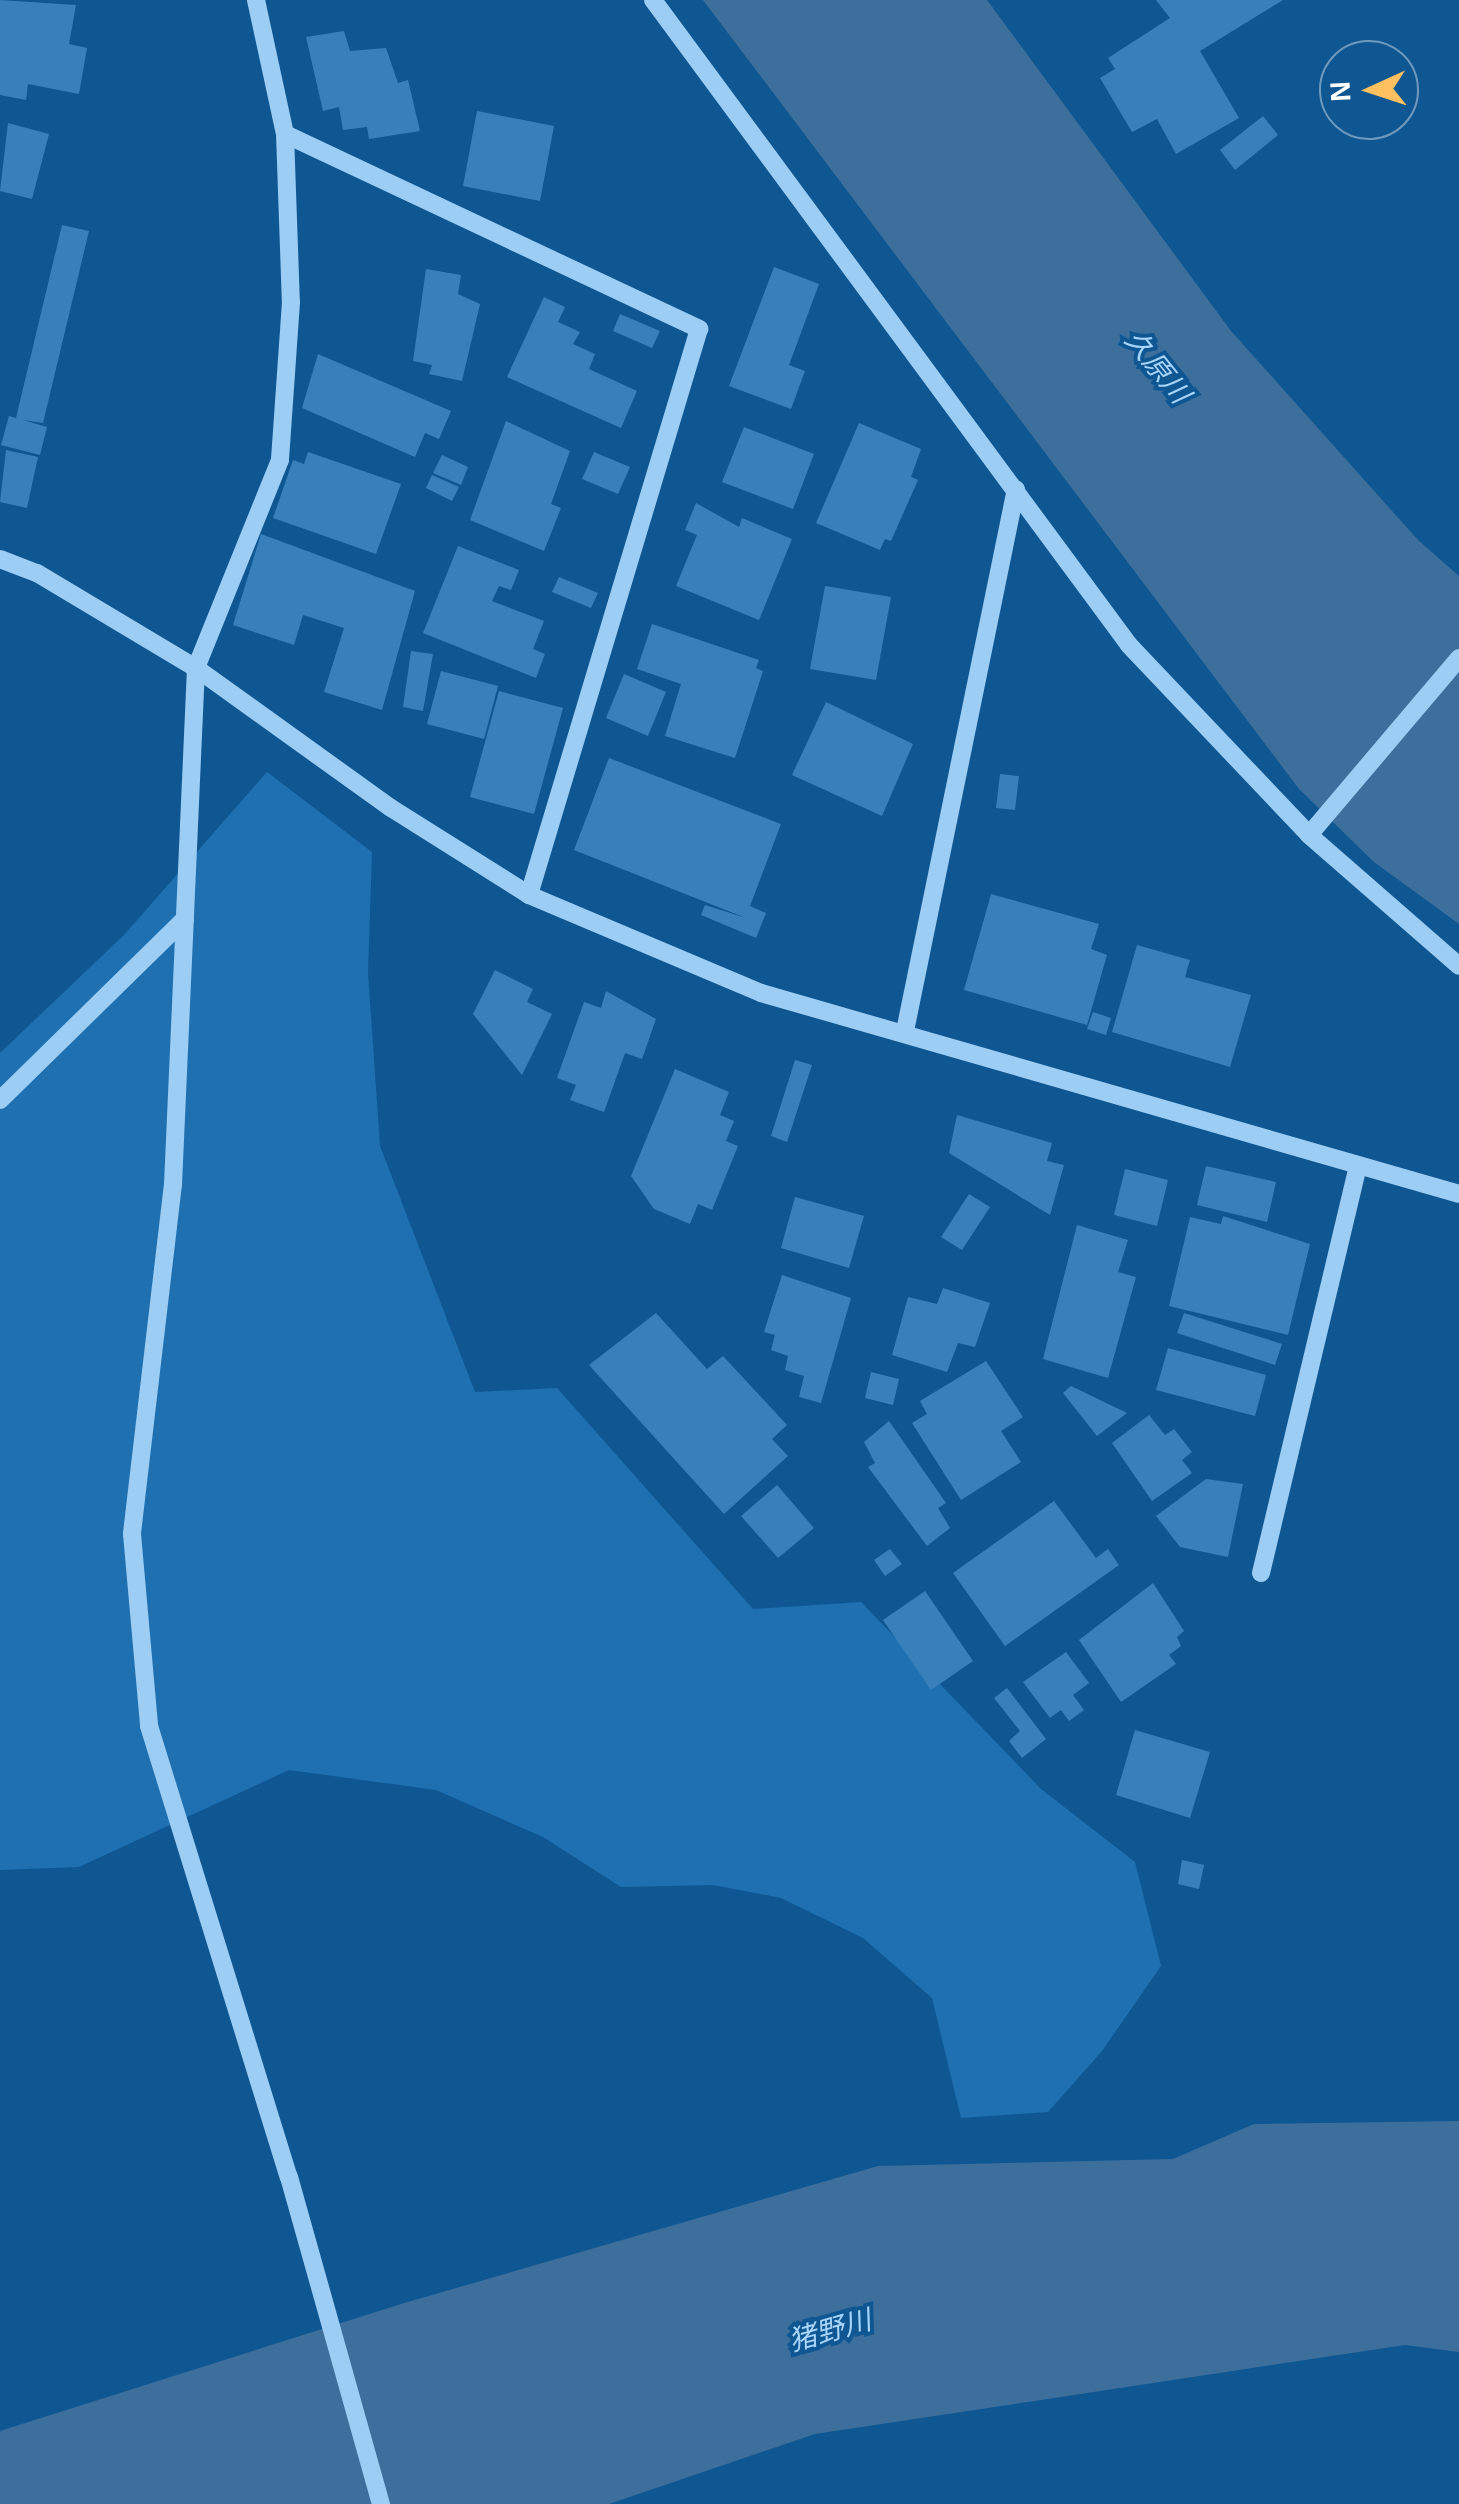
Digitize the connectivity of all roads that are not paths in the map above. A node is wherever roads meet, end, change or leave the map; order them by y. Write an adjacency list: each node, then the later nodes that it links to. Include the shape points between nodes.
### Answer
1 (256, 0): 3 (street)
2 (653, 0): 4 (street)
3 (285, 134): 7 (street, via 291,302 280,460); 9 (street, via 699,329)
4 (1016, 489): 8 (street, via 1129,645); 12 (street)
5 (0, 559): 7 (street, via 38,573)
6 (1459, 658): 8 (street)
7 (196, 668): 9 (street, via 392,808); 10 (street)
8 (1309, 835): 11 (street)
9 (529, 895): 12 (street, via 761,993)
10 (185, 919): 13 (street); 17 (street, via 173,1184 132,1534 149,1726)
11 (1459, 966)
12 (905, 1031): 14 (street)
13 (0, 1100)
14 (1358, 1166): 15 (street); 16 (street)
15 (1459, 1194)
16 (1262, 1573)
17 (381, 2504)

